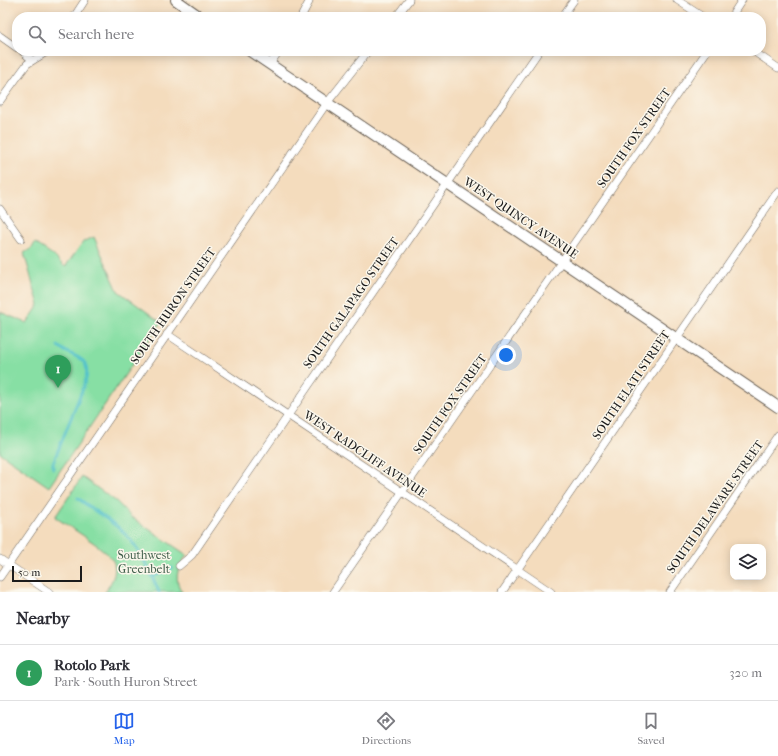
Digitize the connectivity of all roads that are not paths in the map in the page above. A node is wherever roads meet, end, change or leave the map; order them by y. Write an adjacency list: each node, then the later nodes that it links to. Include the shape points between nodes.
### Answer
1 (85, 0): 8 (street)
2 (176, 0): 9 (street)
3 (409, 0): 11 (street)
4 (574, 0): 12 (street)
5 (677, 0): 13 (street)
6 (742, 0): 14 (street)
7 (309, 2): 10 (street)
8 (77, 12)
9 (193, 12)
10 (304, 12)
11 (400, 12)
12 (566, 12)
13 (695, 12)
14 (734, 12)
15 (0, 36): 16 (street)
16 (12, 44)
17 (28, 56): 25 (street)
18 (39, 56): 25 (street)
19 (258, 56): 26 (street, WEST QUINCY AVENUE)
20 (276, 56): 26 (street)
21 (364, 56): 29 (street, SOUTH HURON STREET)
22 (536, 56): 30 (street, SOUTH GALAPAGO STREET)
23 (704, 56): 34 (street, SOUTH FOX STREET)
24 (760, 56): 27 (street)
25 (32, 60): 28 (street, via 22,69)
26 (270, 64): 29 (street, WEST QUINCY AVENUE)
27 (778, 68)
28 (0, 101)
29 (327, 103): 30 (street, WEST QUINCY AVENUE); 35 (street, SOUTH HURON STREET)
30 (447, 184): 34 (street, WEST QUINCY AVENUE); 38 (street, SOUTH GALAPAGO STREET)
31 (778, 191): 36 (street, SOUTH ELATI STREET)
32 (0, 209): 33 (street)
33 (21, 239)
34 (562, 261): 36 (street, WEST QUINCY AVENUE); 40 (street, SOUTH FOX STREET)
35 (168, 334): 38 (street, WEST RADCLIFF AVENUE); 42 (street, SOUTH HURON STREET)
36 (676, 338): 37 (street, WEST QUINCY AVENUE); 44 (street, SOUTH ELATI STREET)
37 (778, 407)
38 (288, 415): 40 (street, WEST RADCLIFF AVENUE); 43 (street, SOUTH GALAPAGO STREET, via 192,555)
39 (778, 435): 50 (street, SOUTH DELAWARE STREET)
40 (403, 492): 44 (street, WEST RADCLIFF AVENUE); 47 (street, SOUTH FOX STREET)
41 (0, 559): 42 (street)
42 (8, 565): 45 (street, SOUTH HURON STREET); 46 (street)
43 (179, 566)
44 (518, 570): 48 (street, SOUTH ELATI STREET); 49 (street, WEST RADCLIFF AVENUE)
45 (0, 577)
46 (50, 592)
47 (333, 592)
48 (502, 592)
49 (551, 592)
50 (670, 592)

